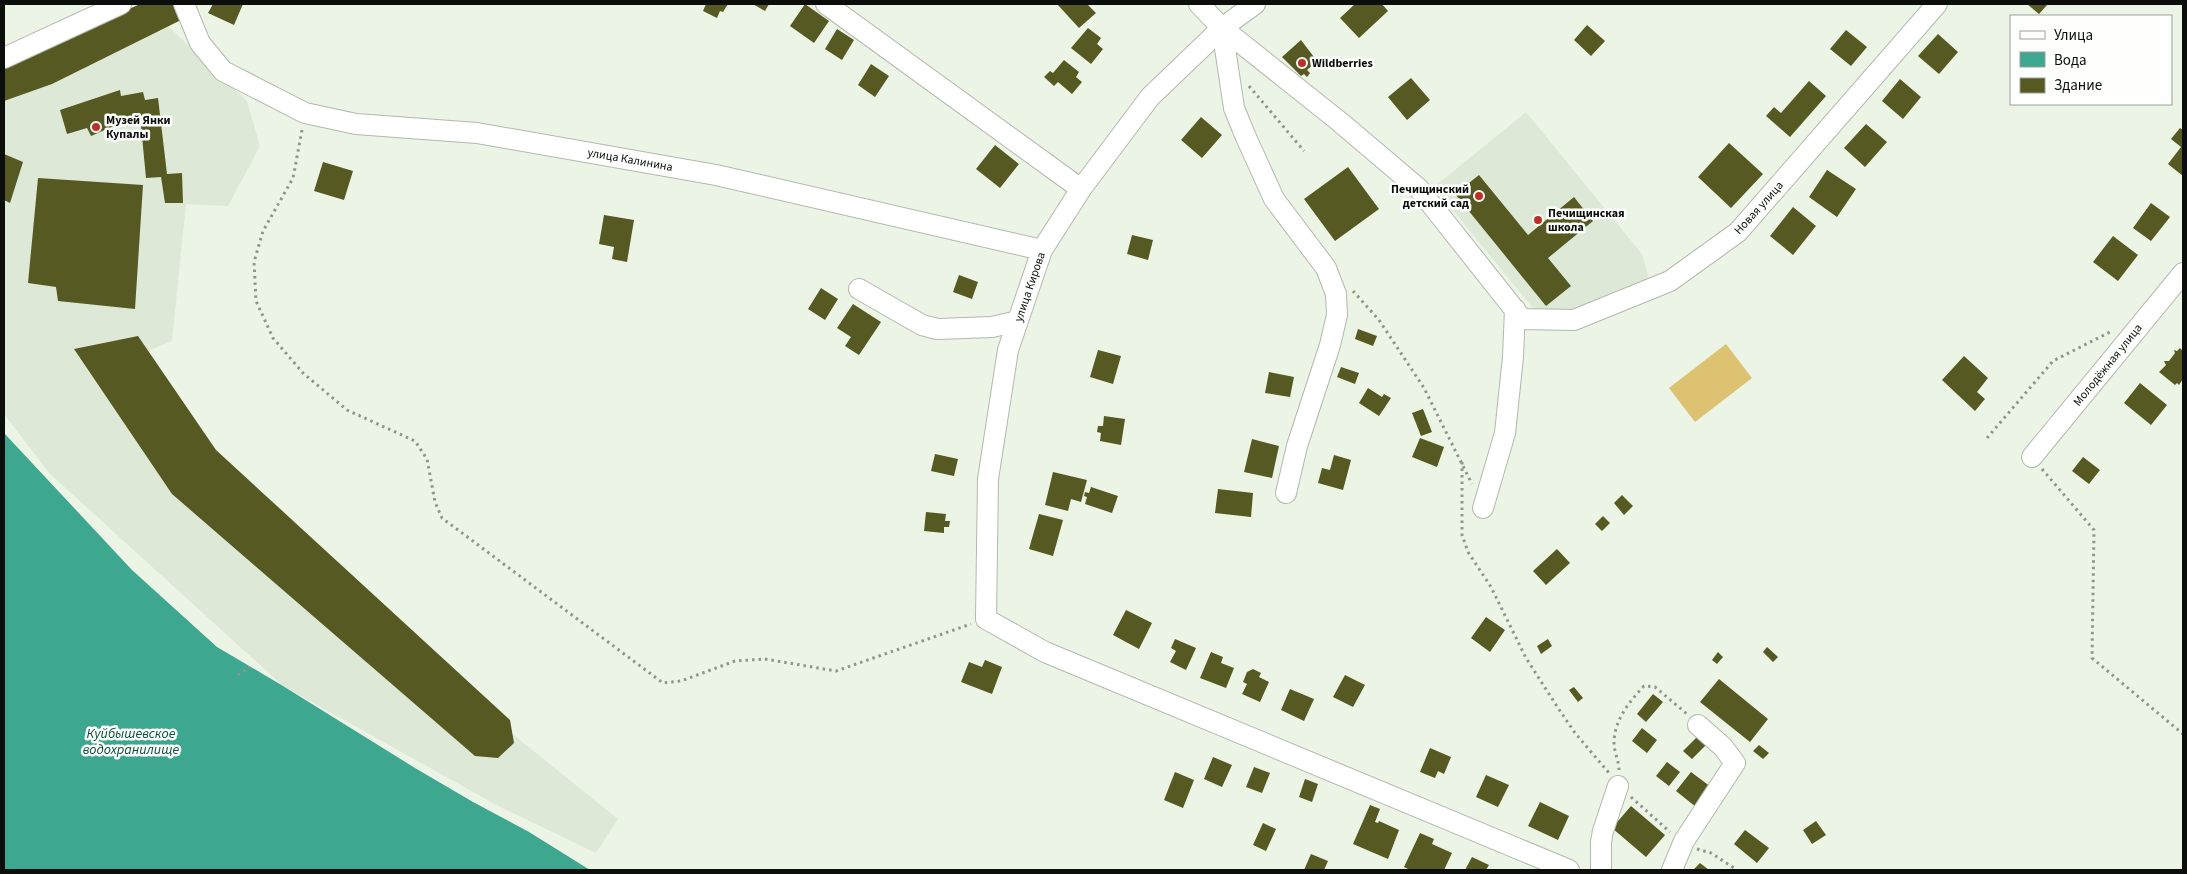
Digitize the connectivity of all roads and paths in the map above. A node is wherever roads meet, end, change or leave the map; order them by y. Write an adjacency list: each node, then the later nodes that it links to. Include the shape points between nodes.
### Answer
1 (121, 4): 8 (street)
2 (184, 4): 10 (street, улица Калинина, via 200,43 223,71)
3 (826, 4): 12 (street)
4 (1199, 4): 7 (street)
5 (1255, 4): 7 (street, улица Кирова)
6 (1937, 4): 17 (street, Новая улица, via 1738,232 1670,281 1574,320)
7 (1222, 28): 12 (street, улица Кирова, via 1150,97); 17 (street, via 1419,189); 23 (street, via 1234,108 1274,199 1326,268 1336,294 1337,315 1330,345 1297,446)
8 (4, 58)
9 (1247, 84): 11 (path)
10 (305, 113): 13 (street, улица Калинина, via 356,124 477,133 716,175); 25 (path, via 293,178 262,231 254,262 256,301 273,338 304,373 347,410 415,441 427,460 435,502 442,518 663,683 681,681 735,662 765,659 836,672)
11 (1304, 151)
12 (1081, 189): 13 (street, улица Кирова)
13 (1042, 250): 18 (street, улица Кирова)
14 (2183, 273): 21 (street, Молодёжная улица)
15 (1349, 287): 22 (path, via 1379,320 1424,388)
16 (859, 289): 18 (street, via 922,325 937,329 992,327)
17 (1519, 314): 24 (street, via 1505,433)
18 (1018, 321): 25 (street, улица Кирова, via 1008,350 988,479)
19 (2115, 330): 20 (path, via 2053,361)
20 (1987, 438)
21 (2032, 457): 29 (path, via 2094,530 2092,658)
22 (1462, 462): 24 (path); 30 (path, via 1462,535 1468,552 1491,587 1526,658 1574,733)
23 (1286, 493)
24 (1483, 508)
25 (986, 619): 31 (street, via 1045,652)
26 (250, 666): 27 (path)
27 (238, 675)
28 (1698, 725): 30 (path, via 1655,687 1644,686 1620,718 1614,743 1619,767); 33 (street, via 1723,747 1735,763 1684,842)
29 (2183, 734)
30 (1618, 786): 32 (street, via 1602,837)
31 (1569, 870)
32 (1601, 870)
33 (1672, 870)

